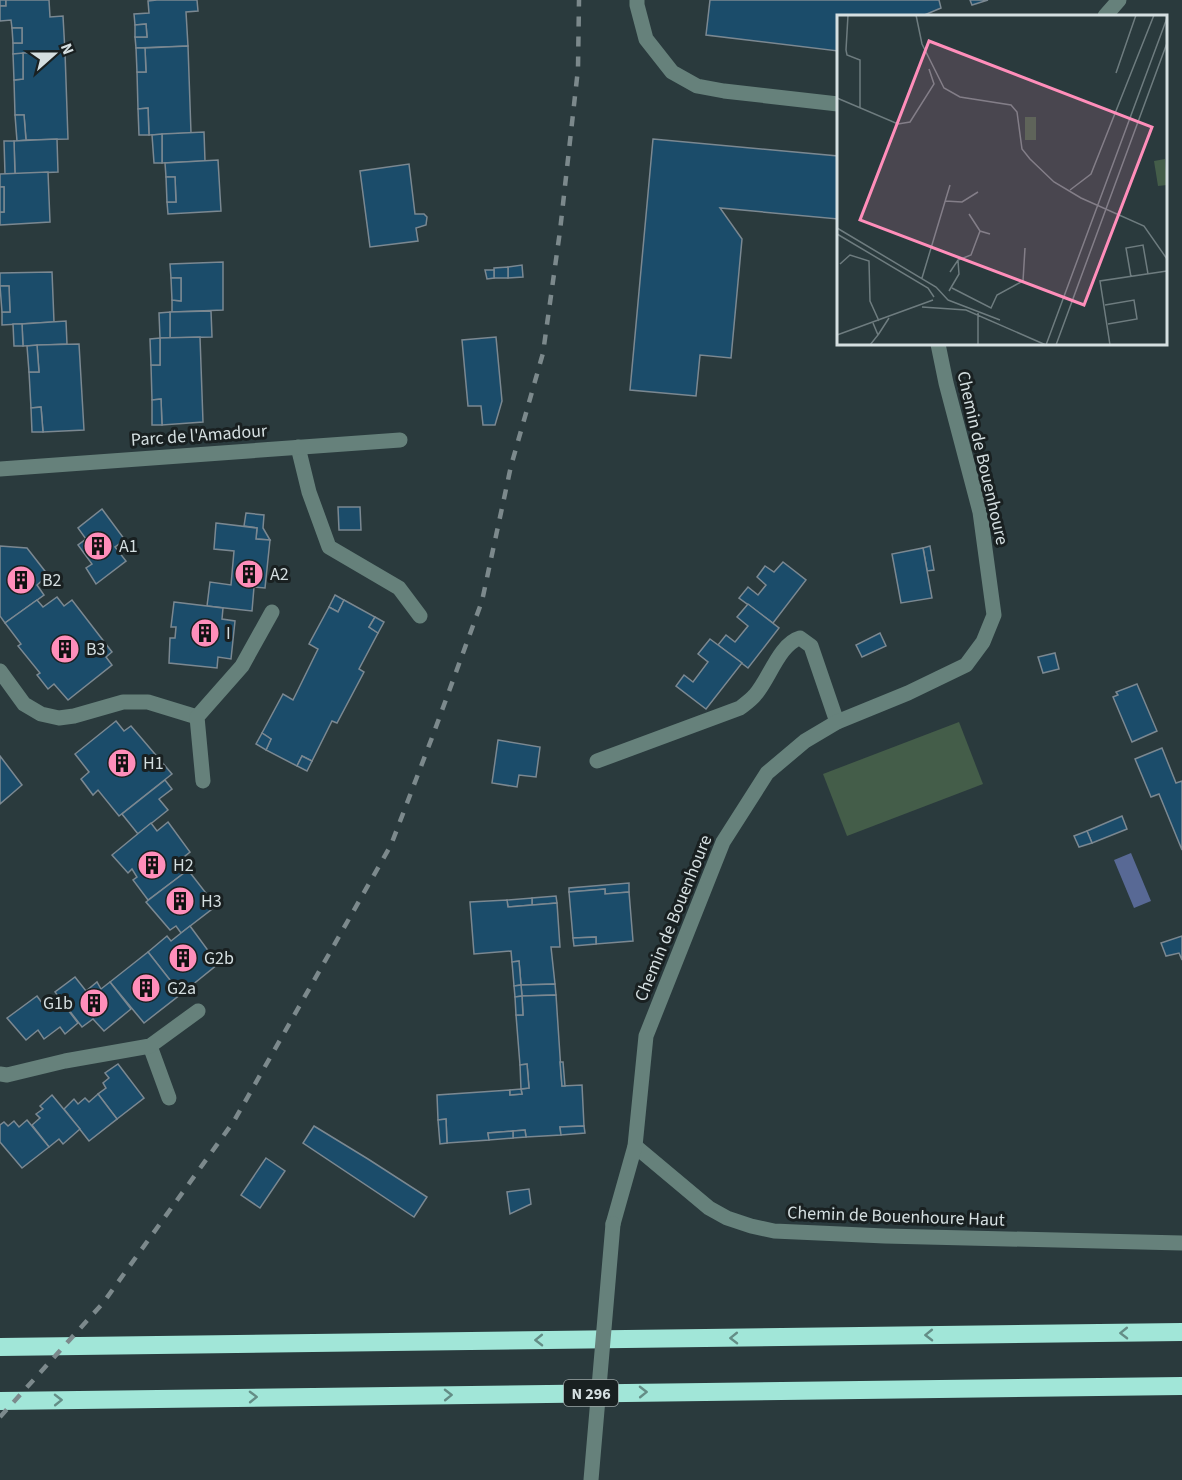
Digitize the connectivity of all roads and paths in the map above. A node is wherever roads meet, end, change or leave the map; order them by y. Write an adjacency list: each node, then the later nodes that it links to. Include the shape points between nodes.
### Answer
1 (637, 0): 4 (street, via 646,39 672,72 697,86)
2 (1119, 0): 3 (street)
3 (1106, 15)
4 (837, 104)
5 (938, 345): 13 (street, Chemin de Bouenhoure, via 980,512 994,615 983,642 966,665)
6 (400, 440): 7 (street, Parc de l'Amadour)
7 (298, 447): 8 (street, Parc de l'Amadour); 10 (street, via 329,547 399,588)
8 (0, 469)
9 (272, 612): 12 (street, via 242,666)
10 (420, 616)
11 (0, 671): 12 (street, via 24,704 41,714 59,718 123,702 148,702)
12 (197, 717): 15 (street)
13 (837, 722): 14 (street, via 811,646 800,638 783,652 756,695 740,708); 20 (street, Chemin de Bouenhoure, via 805,741 767,773 723,842 646,1036)
14 (597, 761)
15 (203, 781)
16 (198, 1011): 17 (street)
17 (150, 1046): 18 (street); 19 (street)
18 (0, 1074)
19 (169, 1098)
20 (635, 1146): 21 (street, Chemin de Bouenhoure Haut, via 709,1208 727,1218 774,1231); 26 (street, Chemin de Bouenhoure, bridge, via 614,1224)
21 (1182, 1243)
22 (1182, 1332): 23 (highway, one-way to 23)
23 (0, 1347)
24 (1182, 1386): 25 (highway, N 296, one-way to 24)
25 (0, 1401)
26 (591, 1480)

